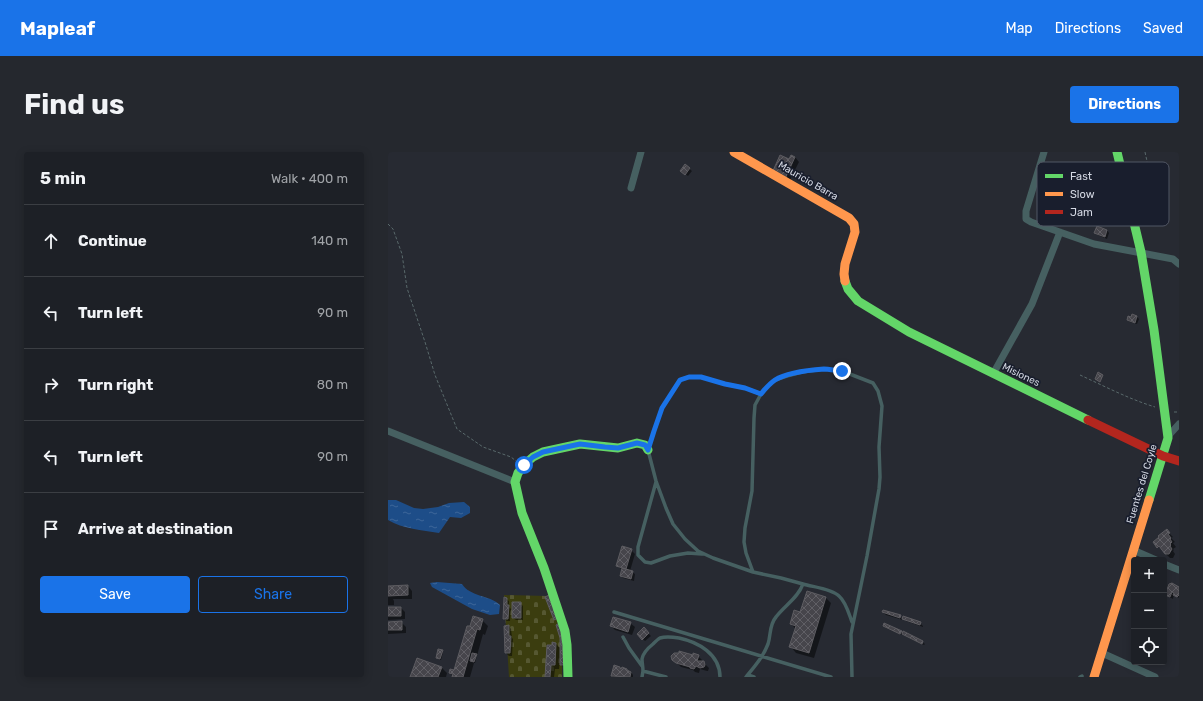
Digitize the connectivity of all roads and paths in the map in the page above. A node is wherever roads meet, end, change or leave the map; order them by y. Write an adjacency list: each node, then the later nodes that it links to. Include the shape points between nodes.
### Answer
1 (641, 152): 10 (street)
2 (734, 152): 18 (street, Mauricio Barra, via 849,218 854,224 855,232 844,264 844,274 848,289)
3 (1044, 152): 6 (street)
4 (1117, 152): 7 (street, Fuentes del Coyle)
5 (1145, 152): 8 (path)
6 (1041, 162)
7 (1120, 162)
8 (1147, 162)
9 (1037, 175): 12 (street, via 1026,219)
10 (631, 188)
11 (388, 224): 30 (path, via 393,229 402,254 407,288 435,375 457,429 483,447 511,457)
12 (1037, 224)
13 (1043, 226): 15 (street)
14 (1136, 226): 16 (street, Fuentes del Coyle)
15 (1060, 232): 16 (street, via 1094,244); 19 (street, via 1032,304)
16 (1142, 252): 17 (street, via 1173,259); 22 (street, Fuentes del Coyle)
17 (1179, 264)
18 (858, 301): 19 (street, Misiones, via 909,332)
19 (992, 374): 28 (street, Misiones)
20 (1080, 375): 22 (path, via 1145,404)
21 (761, 394): 27 (lane, via 701,377 680,380 662,408); 38 (lane, via 754,412 752,491 744,542); 41 (lane, via 775,380 824,369 842,371 873,383 878,391 882,406 879,489)
22 (1164, 409): 23 (path); 26 (street, Fuentes del Coyle)
23 (1179, 412)
24 (1179, 424): 26 (street)
25 (388, 431): 32 (street)
26 (1168, 438): 28 (street, Fuentes del Coyle)
27 (648, 450): 30 (street, via 645,445 637,443 618,448 580,444 543,452); 31 (lane)
28 (1163, 456): 29 (street, Misiones); 33 (street, Fuentes del Coyle)
29 (1179, 461)
30 (523, 466): 32 (street)
31 (656, 481): 34 (lane, via 673,524 684,539); 34 (lane, via 638,555 645,562 651,563 670,556)
32 (516, 482): 48 (street, via 522,513 565,631)
33 (1133, 550): 35 (street); 43 (street, Fuentes del Coyle)
34 (704, 554): 38 (lane)
35 (1149, 557)
36 (1167, 565): 37 (street)
37 (1179, 570)
38 (753, 572): 39 (lane)
39 (803, 584): 41 (lane, via 840,596); 44 (lane, via 801,591 771,624 769,642)
40 (614, 612): 44 (lane)
41 (853, 622): 54 (lane)
42 (623, 637): 45 (lane)
43 (1102, 653): 55 (street, Fuentes del Coyle); 56 (street)
44 (762, 656): 47 (lane); 53 (lane)
45 (643, 666): 46 (lane); 51 (lane, via 642,657 648,648 660,638 670,636 686,639 712,655)
46 (643, 671): 49 (lane); 50 (lane)
47 (747, 676): 52 (lane)
48 (568, 677)
49 (642, 677)
50 (666, 677)
51 (720, 677)
52 (754, 677)
53 (831, 677)
54 (852, 677)
55 (1094, 677)
56 (1155, 677)

